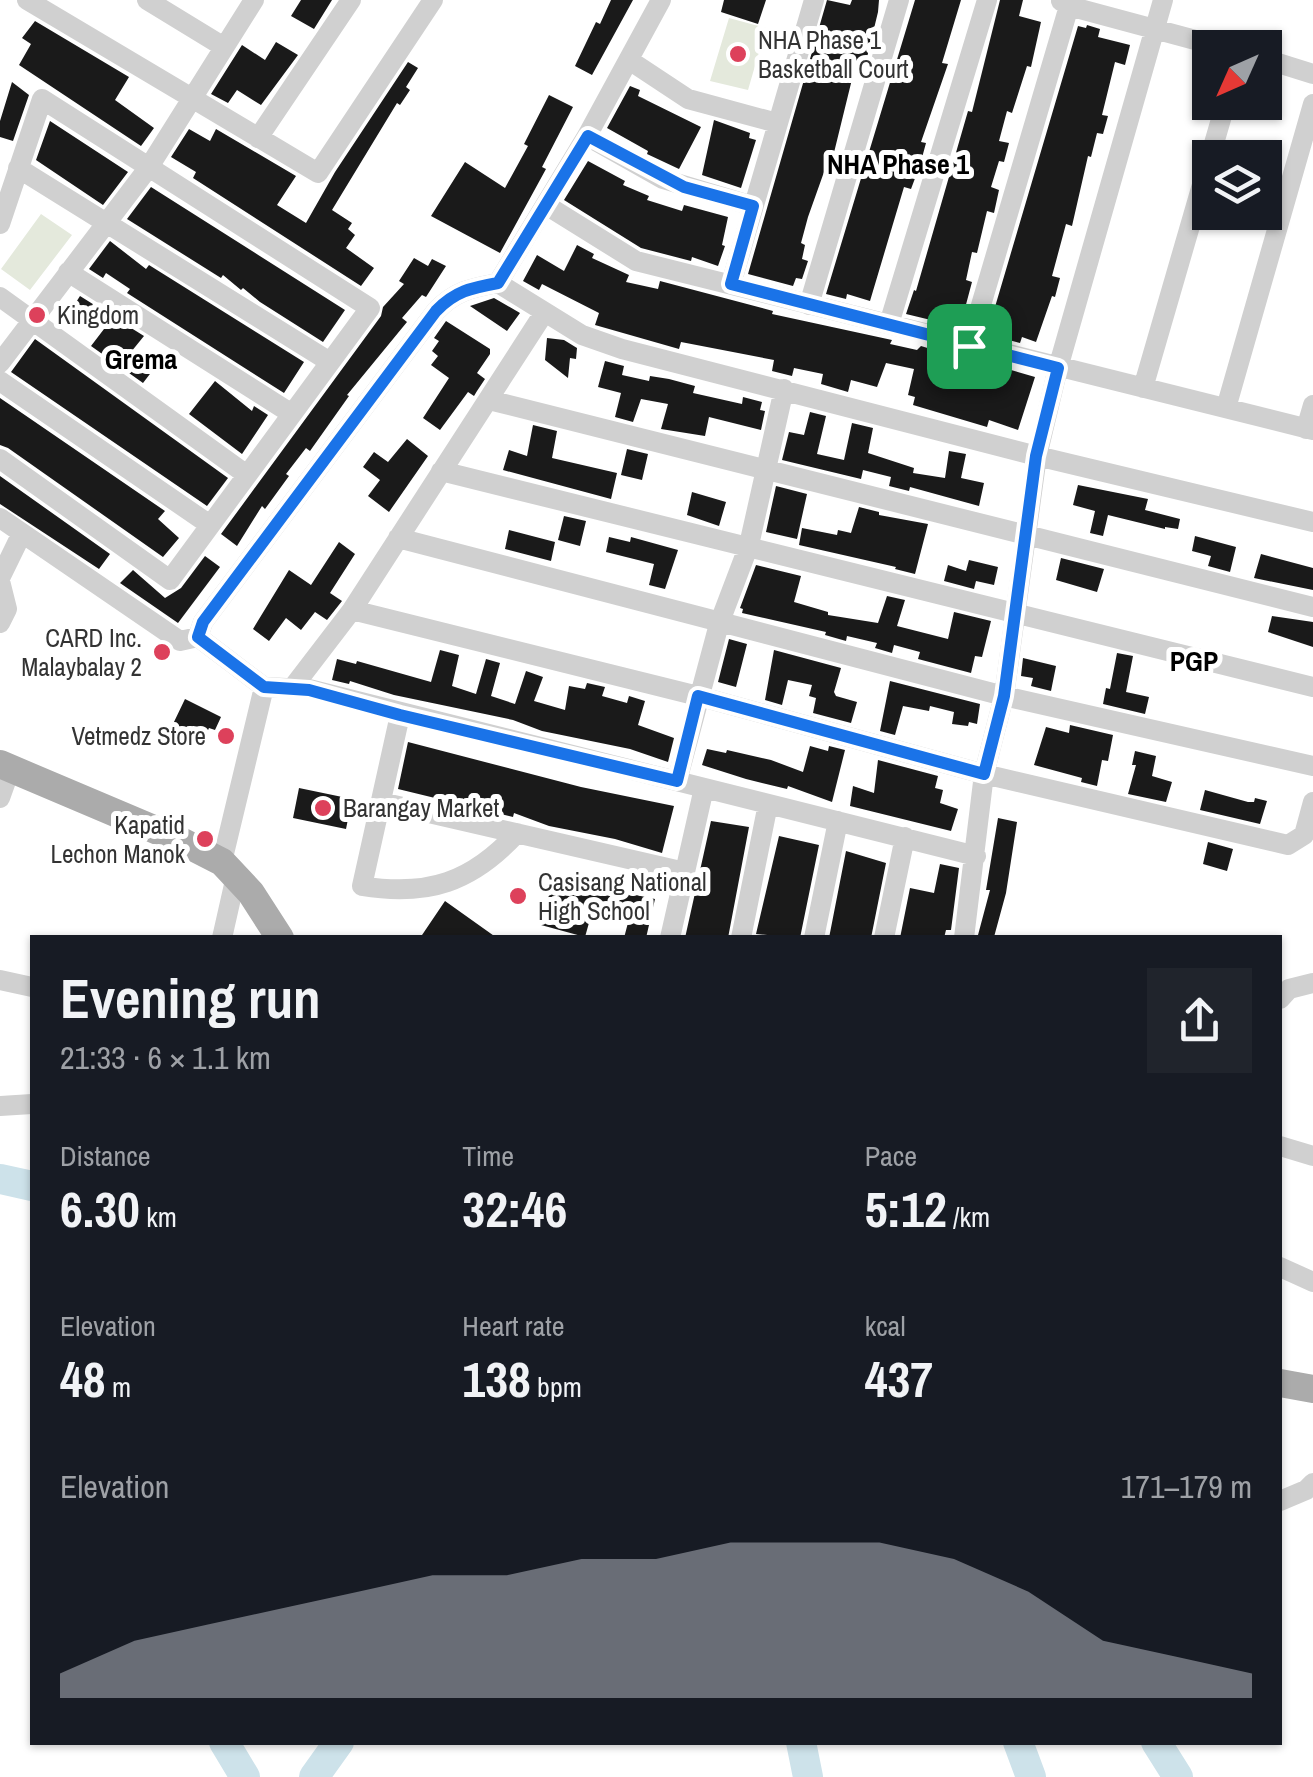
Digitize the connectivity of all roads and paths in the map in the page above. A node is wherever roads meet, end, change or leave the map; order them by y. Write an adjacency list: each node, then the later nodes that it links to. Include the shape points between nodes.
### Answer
1 (27, 0): 18 (street)
2 (147, 0): 14 (street)
3 (254, 0): 14 (street)
4 (351, 0): 23 (street)
5 (432, 0): 23 (street, via 318,173)
6 (661, 0): 15 (street)
7 (814, 0): 21 (street)
8 (900, 0): 34 (street)
9 (987, 0): 37 (street)
10 (1163, 0): 12 (street)
11 (1064, 3): 12 (street); 38 (street)
12 (1155, 27): 13 (street); 41 (street)
13 (1192, 38)
14 (224, 47): 18 (street)
15 (628, 60): 21 (street, via 688,98); 22 (street)
16 (1282, 65): 17 (street)
17 (1313, 74)
18 (193, 99): 23 (street); 24 (street)
19 (1313, 104): 47 (street)
20 (1221, 120): 43 (street)
21 (777, 123): 27 (street)
22 (588, 136): 26 (street); 27 (street, via 674,183)
23 (258, 138)
24 (148, 167): 25 (street, via 42,99); 28 (street); 40 (street, via 370,308)
25 (18, 168): 28 (street); 29 (street)
26 (546, 205): 31 (street); 32 (street, via 636,261)
27 (753, 206): 32 (street)
28 (106, 222): 30 (street); 40 (street)
29 (0, 224)
30 (68, 272): 36 (street); 48 (street)
31 (498, 283): 35 (street); 68 (street, via 466,288 436,311)
32 (731, 284): 34 (street)
33 (0, 296): 36 (street)
34 (809, 305): 37 (street)
35 (544, 314): 44 (street, via 622,350); 45 (street)
36 (31, 320): 39 (street); 54 (street)
37 (888, 324): 38 (street)
38 (969, 346): 41 (street)
39 (0, 362)
40 (330, 362): 48 (street)
41 (1058, 368): 43 (street); 50 (street)
42 (0, 380): 57 (street)
43 (1143, 388): 47 (street)
44 (784, 389): 50 (street); 52 (street)
45 (489, 400): 52 (street); 53 (street)
46 (1313, 405): 49 (street)
47 (1226, 408): 49 (street)
48 (292, 414): 54 (street)
49 (1310, 429)
50 (1036, 456): 56 (street); 58 (street)
51 (0, 459): 57 (street, via 170,580)
52 (765, 470): 58 (street); 61 (street)
53 (442, 471): 60 (street); 61 (street)
54 (247, 476): 57 (street)
55 (0, 518): 59 (street)
56 (1313, 522)
57 (210, 525)
58 (1024, 532): 63 (street); 65 (street)
59 (22, 533): 62 (street); 68 (street, via 180,641)
60 (398, 538): 64 (street); 67 (street)
61 (749, 545): 65 (street); 67 (street)
62 (0, 580): 66 (street, via 7,609)
63 (1313, 607)
64 (352, 610): 70 (street); 72 (street)
65 (1014, 616): 71 (street); 73 (street)
66 (0, 623)
67 (719, 624): 72 (street); 73 (street)
68 (198, 637): 69 (street)
69 (264, 687): 70 (street); 88 (street)
70 (293, 687): 74 (street)
71 (1313, 687)
72 (698, 696): 77 (street); 78 (street)
73 (1004, 696): 75 (street); 77 (street)
74 (400, 715): 78 (street); 81 (street)
75 (1313, 766)
76 (5, 767): 80 (street); 88 (main road, via 177,839)
77 (984, 774): 82 (street, via 1288,845 1304,835); 87 (street)
78 (677, 781): 79 (street)
79 (704, 788): 83 (street); 89 (street)
80 (0, 798)
81 (381, 802): 85 (street); 85 (street, via 362,886 395,892 451,882 498,853)
82 (1313, 802)
83 (768, 804): 84 (street); 93 (street)
84 (838, 821): 86 (street); 94 (street)
85 (516, 833): 89 (street)
86 (905, 838): 87 (street); 95 (street)
87 (976, 856): 96 (street)
88 (229, 869): 90 (street); 91 (main road)
89 (685, 872): 92 (street)
90 (222, 935)
91 (278, 935)
92 (671, 935)
93 (742, 935)
94 (815, 935)
95 (885, 935)
96 (964, 935)
97 (0, 980): 99 (street)
98 (1313, 983): 100 (street)
99 (30, 986)
100 (1282, 997)
101 (30, 1104): 102 (street)
102 (0, 1106)
103 (1282, 1147): 104 (street)
104 (1313, 1156)
105 (1282, 1272): 106 (street)
106 (1313, 1282)
107 (1282, 1383): 108 (main road)
108 (1313, 1390)
109 (1313, 1483): 110 (street)
110 (1282, 1500)

